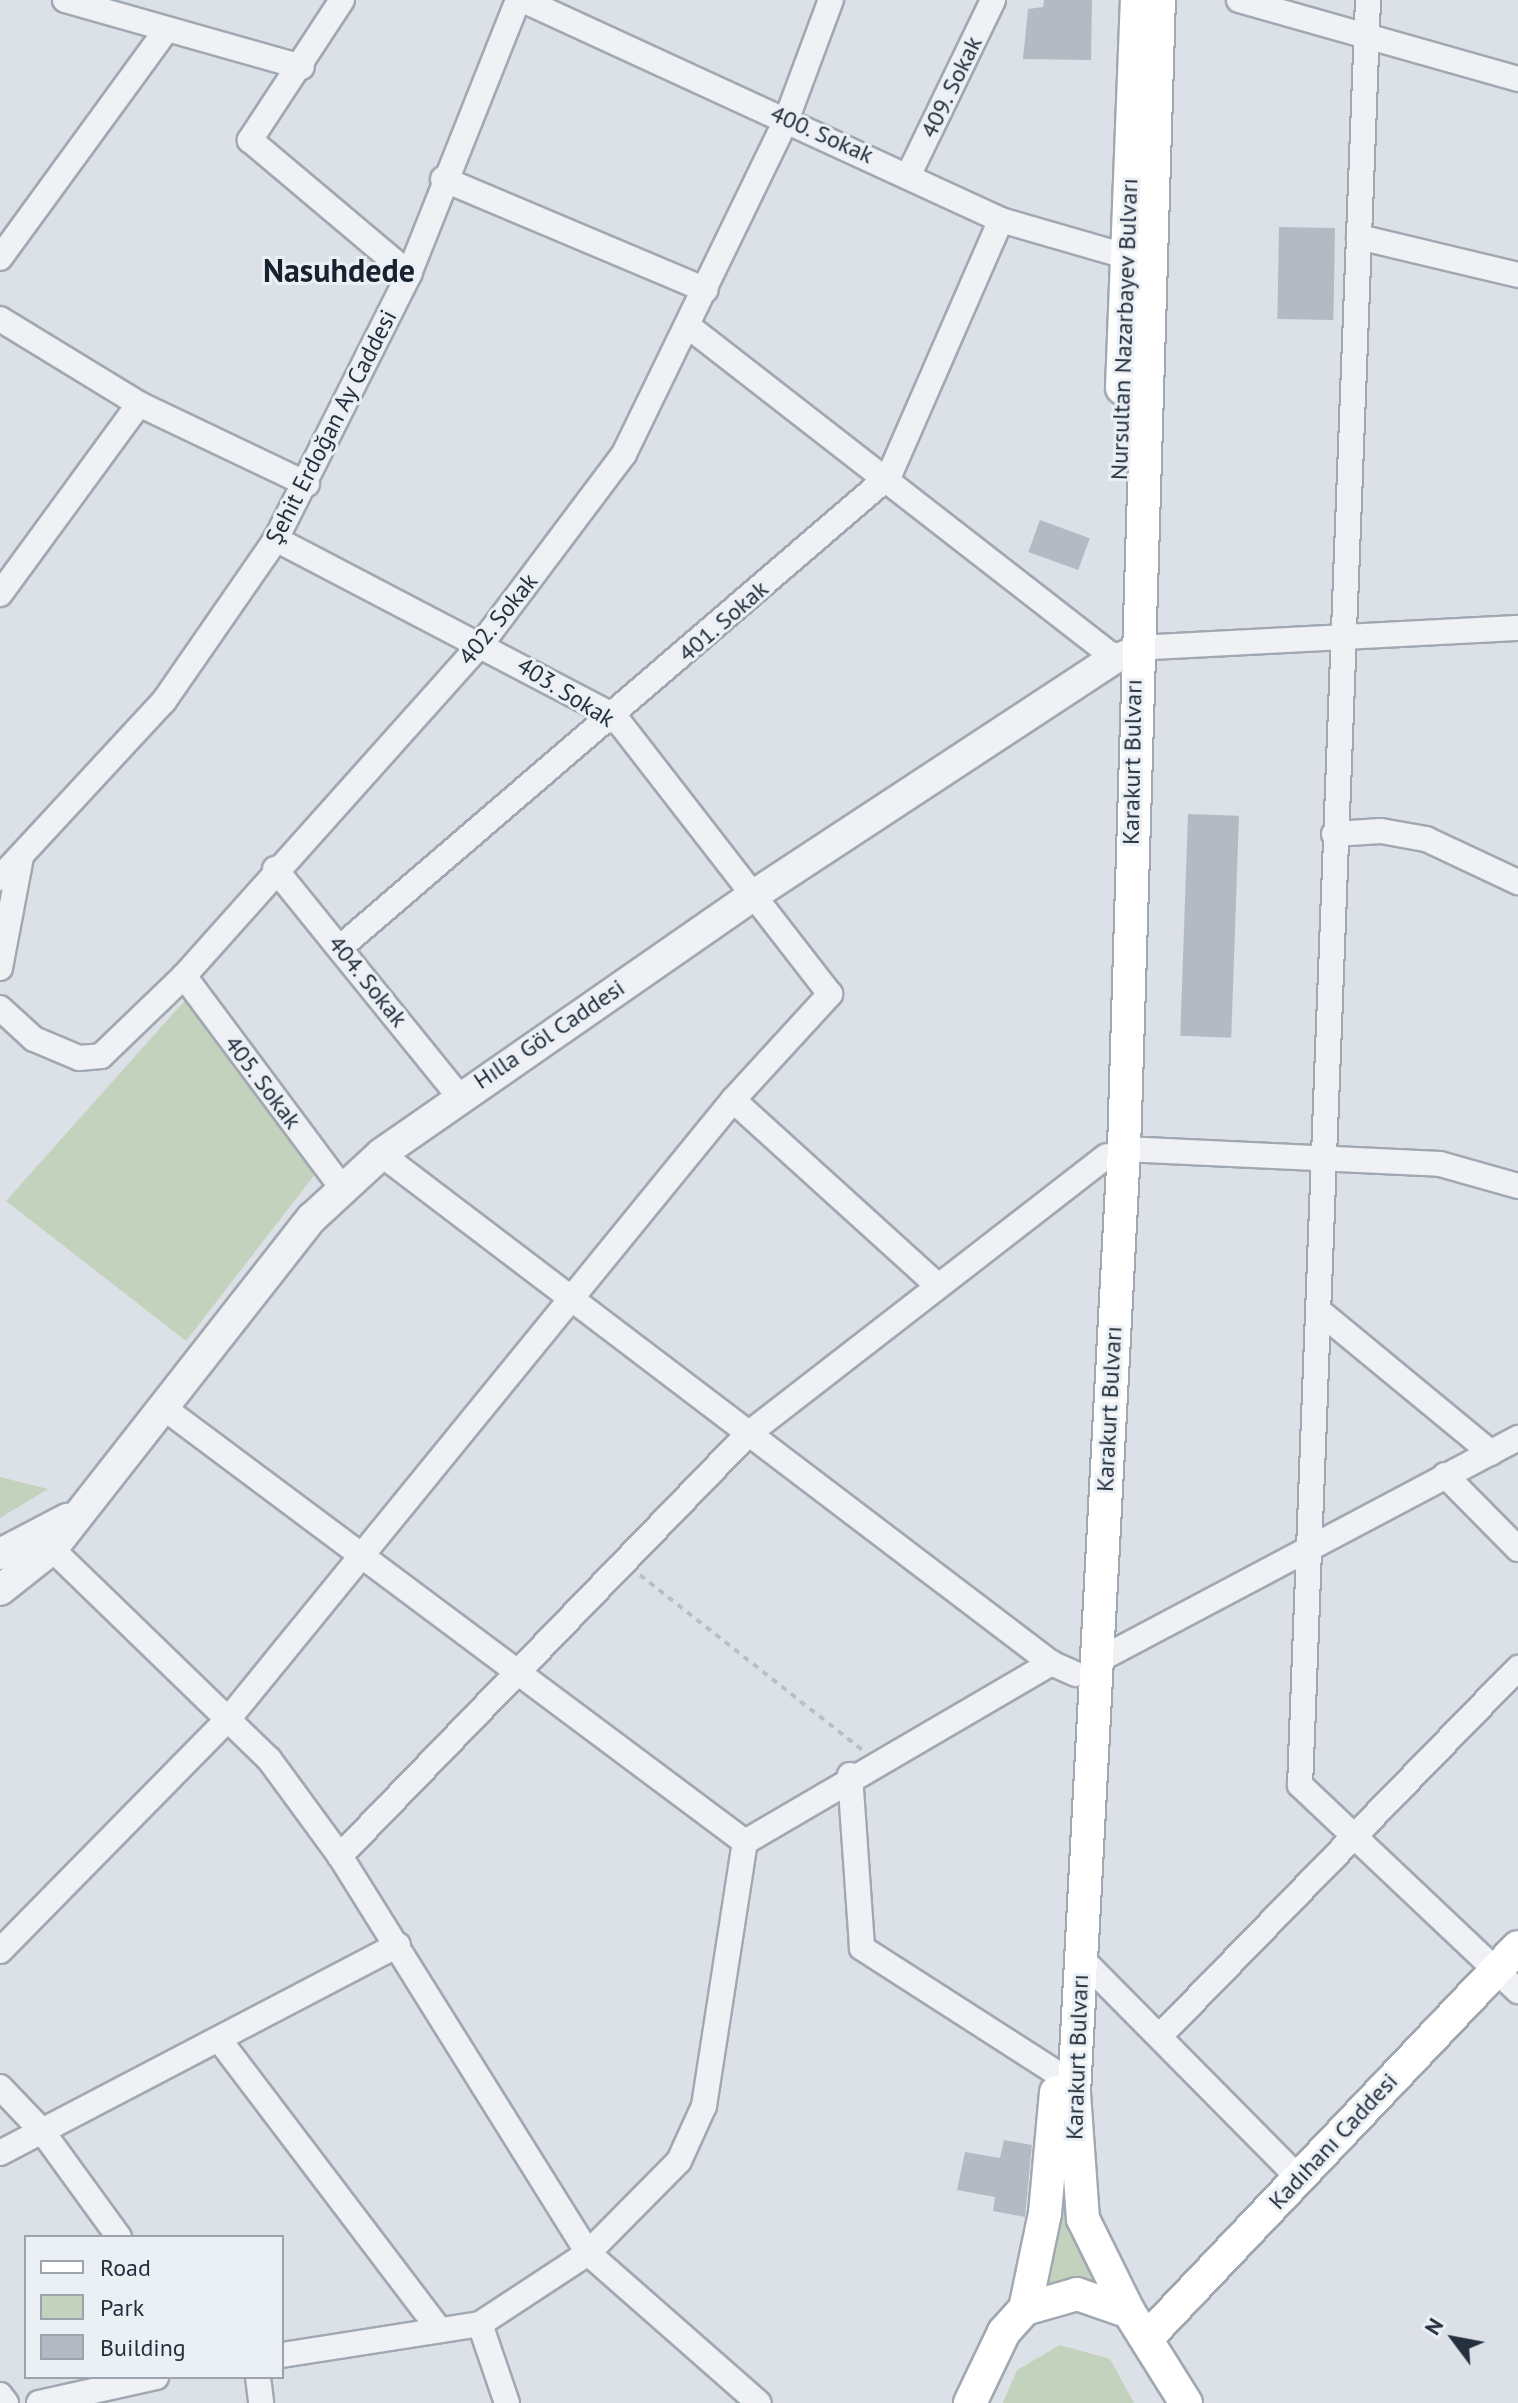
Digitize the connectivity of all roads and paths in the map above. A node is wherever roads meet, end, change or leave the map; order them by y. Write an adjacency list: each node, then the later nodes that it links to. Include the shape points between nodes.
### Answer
1 (65, 0): 10 (street)
2 (342, 0): 12 (street)
3 (521, 0): 14 (street, 400. Sokak); 16 (street, Şehit Erdoğan Ay Caddesi)
4 (831, 0): 14 (street, 402. Sokak)
5 (993, 0): 15 (street, 409. Sokak)
6 (1137, 0): 19 (main road, Nursultan Nazarbayev Bulvarı)
7 (1159, 0): 34 (main road, Nursultan Nazarbayev Bulvarı)
8 (1239, 0): 11 (street)
9 (1368, 0): 11 (street)
10 (166, 30): 12 (street); 20 (street)
11 (1369, 37): 13 (street); 18 (street)
12 (302, 67): 21 (street, via 250,140)
13 (1518, 79)
14 (787, 118): 15 (street, 400. Sokak); 23 (street, 402. Sokak)
15 (909, 174): 17 (street, 400. Sokak)
16 (443, 179): 21 (street, Şehit Erdoğan Ay Caddesi); 23 (street)
17 (1001, 220): 19 (street, 400. Sokak); 27 (street, 401. Sokak)
18 (1359, 237): 22 (street); 32 (street)
19 (1125, 256): 34 (main road, Nursultan Nazarbayev Bulvarı)
20 (0, 258)
21 (409, 274): 28 (street, Şehit Erdoğan Ay Caddesi)
22 (1518, 275)
23 (706, 290): 25 (street, 402. Sokak)
24 (0, 319): 26 (street)
25 (688, 326): 27 (street); 33 (street, 402. Sokak, via 624,454)
26 (139, 404): 28 (street); 30 (street)
27 (889, 476): 34 (street); 35 (street, 401. Sokak)
28 (307, 484): 29 (street, Şehit Erdoğan Ay Caddesi)
29 (276, 539): 33 (street, 403. Sokak); 37 (street, Şehit Erdoğan Ay Caddesi, via 164,701)
30 (0, 594)
31 (1518, 628): 32 (street)
32 (1341, 633): 34 (street); 36 (street)
33 (482, 643): 35 (street, 403. Sokak); 38 (street, 402. Sokak)
34 (1125, 653): 41 (street, Hılla Göl Caddesi); 48 (main road, Karakurt Bulvarı)
35 (614, 716): 41 (street, 403. Sokak); 42 (street, 401. Sokak)
36 (1334, 834): 40 (street, via 1381,831 1426,839); 49 (street)
37 (21, 857): 39 (street, Şehit Erdoğan Ay Caddesi); 43 (street)
38 (275, 869): 42 (street, 404. Sokak); 44 (street, 402. Sokak)
39 (0, 878)
40 (1518, 882)
41 (754, 895): 46 (street, Hılla Göl Caddesi); 47 (street, 403. Sokak, via 830,994)
42 (342, 946): 46 (street, 404. Sokak)
43 (0, 968)
44 (184, 976): 45 (street, 402. Sokak, via 101,1056 79,1058 34,1039); 52 (street, 405. Sokak)
45 (0, 1008)
46 (458, 1095): 50 (street, Hılla Göl Caddesi)
47 (733, 1100): 53 (street); 54 (street)
48 (1116, 1152): 49 (street); 53 (street); 69 (main road, Karakurt Bulvarı)
49 (1324, 1153): 51 (street, via 1440,1164); 55 (street)
50 (381, 1154): 52 (street, Hılla Göl Caddesi); 54 (street)
51 (1515, 1178)
52 (342, 1188): 56 (street, Hılla Göl Caddesi)
53 (935, 1283): 57 (street)
54 (575, 1301): 57 (street); 66 (street)
55 (1319, 1311): 59 (street); 62 (street)
56 (164, 1408): 61 (street, Hılla Göl Caddesi); 66 (street)
57 (747, 1435): 67 (street); 69 (street)
58 (1518, 1438): 59 (street)
59 (1491, 1453): 60 (street)
60 (1445, 1475): 62 (street); 64 (street)
61 (75, 1514): 63 (street, Hılla Göl Caddesi); 65 (street)
62 (1311, 1548): 69 (street); 75 (street, via 1300,1785)
63 (52, 1549): 68 (street, Hılla Göl Caddesi); 72 (street)
64 (1518, 1549)
65 (0, 1554)
66 (363, 1555): 71 (street); 72 (street)
67 (625, 1563): 71 (street); 73 (path)
68 (0, 1590)
69 (1074, 1666): 73 (street); 81 (main road, Karakurt Bulvarı); 85 (main road, Karakurt Bulvarı)
70 (1518, 1668): 75 (street)
71 (523, 1673): 76 (street); 77 (street)
72 (230, 1717): 77 (street); 80 (street)
73 (875, 1760): 74 (street)
74 (850, 1775): 76 (street); 85 (street, via 862,1948)
75 (1351, 1835): 82 (street); 83 (street)
76 (745, 1842): 91 (street, via 704,2106 679,2161)
77 (340, 1856): 78 (street)
78 (398, 1945): 84 (street); 91 (street)
79 (1518, 1947): 82 (main road, Kadıhanı Caddesi)
80 (0, 1951)
81 (1080, 1957): 83 (street); 94 (main road, Karakurt Bulvarı, via 1074,2171 1083,2219)
82 (1506, 1980): 89 (main road, Kadıhanı Caddesi)
83 (1162, 2034): 89 (street)
84 (221, 2042): 87 (street); 95 (street)
85 (1057, 2073): 92 (main road, Karakurt Bulvarı, via 1045,2213)
86 (0, 2087): 87 (street)
87 (42, 2131): 88 (street); 90 (street)
88 (0, 2153)
89 (1298, 2177): 94 (main road, Kadıhanı Caddesi)
90 (118, 2235)
91 (588, 2253): 93 (street); 104 (street)
92 (1025, 2309): 94 (main road, via 1077,2294); 105 (main road, via 1004,2332)
93 (480, 2324): 95 (street); 103 (street)
94 (1139, 2324): 106 (main road, Karakurt Bulvarı)
95 (439, 2329): 96 (street)
96 (284, 2355)
97 (147, 2379): 101 (street)
98 (258, 2379): 102 (street)
99 (0, 2395): 100 (street)
100 (6, 2403)
101 (39, 2403)
102 (261, 2403)
103 (507, 2403)
104 (759, 2403)
105 (970, 2403)
106 (1186, 2403)

